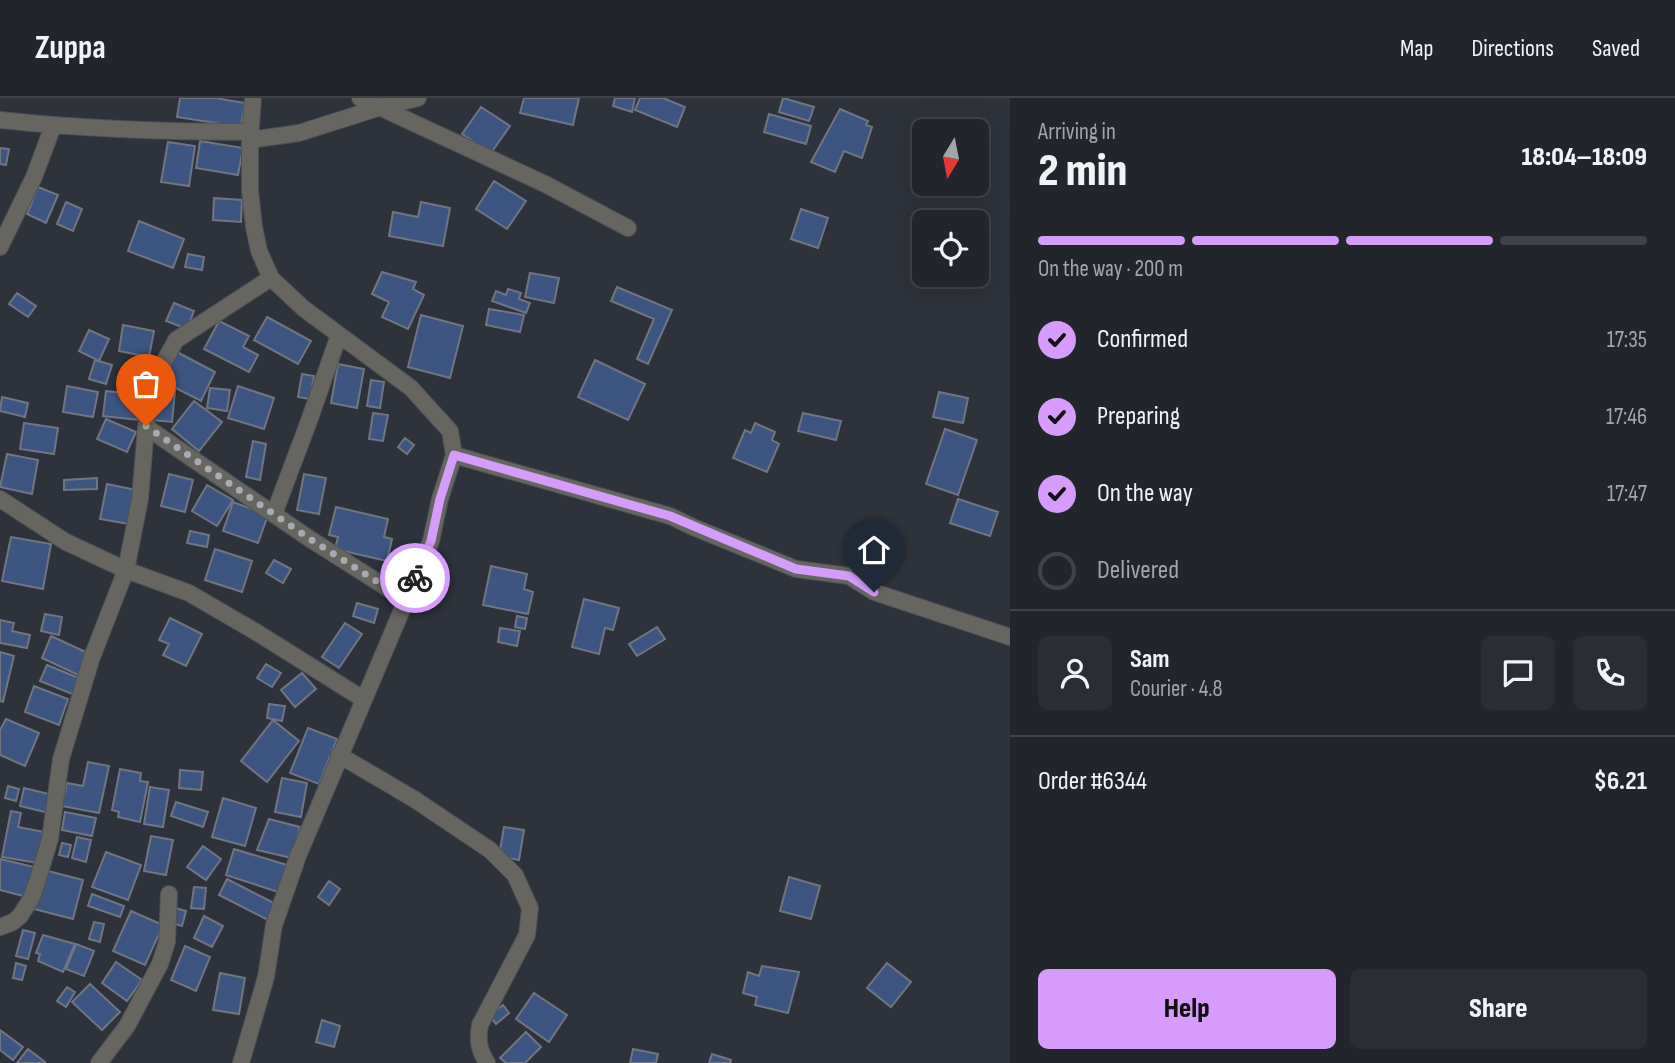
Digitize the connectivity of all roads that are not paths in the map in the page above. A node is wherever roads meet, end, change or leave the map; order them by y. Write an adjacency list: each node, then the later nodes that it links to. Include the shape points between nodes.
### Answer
1 (253, 98): 7 (street)
2 (360, 98): 4 (street)
3 (418, 98): 4 (street)
4 (381, 107): 7 (street, via 299,133); 8 (street)
5 (0, 120): 6 (street)
6 (53, 126): 7 (street); 9 (street)
7 (251, 136): 10 (street, via 254,227 258,251)
8 (628, 228)
9 (0, 247)
10 (271, 278): 11 (street); 12 (street, via 176,340 152,384)
11 (339, 335): 13 (street, via 411,388 450,431); 15 (street)
12 (146, 426): 15 (street); 16 (street, via 140,499)
13 (454, 455): 17 (street, via 431,541); 18 (street, via 670,516 796,569 849,576 874,592)
14 (0, 499): 16 (street, via 66,542)
15 (274, 514): 17 (street)
16 (126, 570): 19 (street, via 189,593); 22 (street, via 92,657 61,759 50,839 31,899 20,916)
17 (406, 600): 19 (street)
18 (1010, 638)
19 (363, 699): 20 (street)
20 (339, 755): 24 (street, via 274,925 266,976); 25 (street, via 489,850 515,875 524,893 530,908 527,935 480,1025 477,1039)
21 (169, 894): 23 (street, via 167,942 160,964 127,1026)
22 (0, 927)
23 (99, 1063)
24 (241, 1063)
25 (487, 1063)

